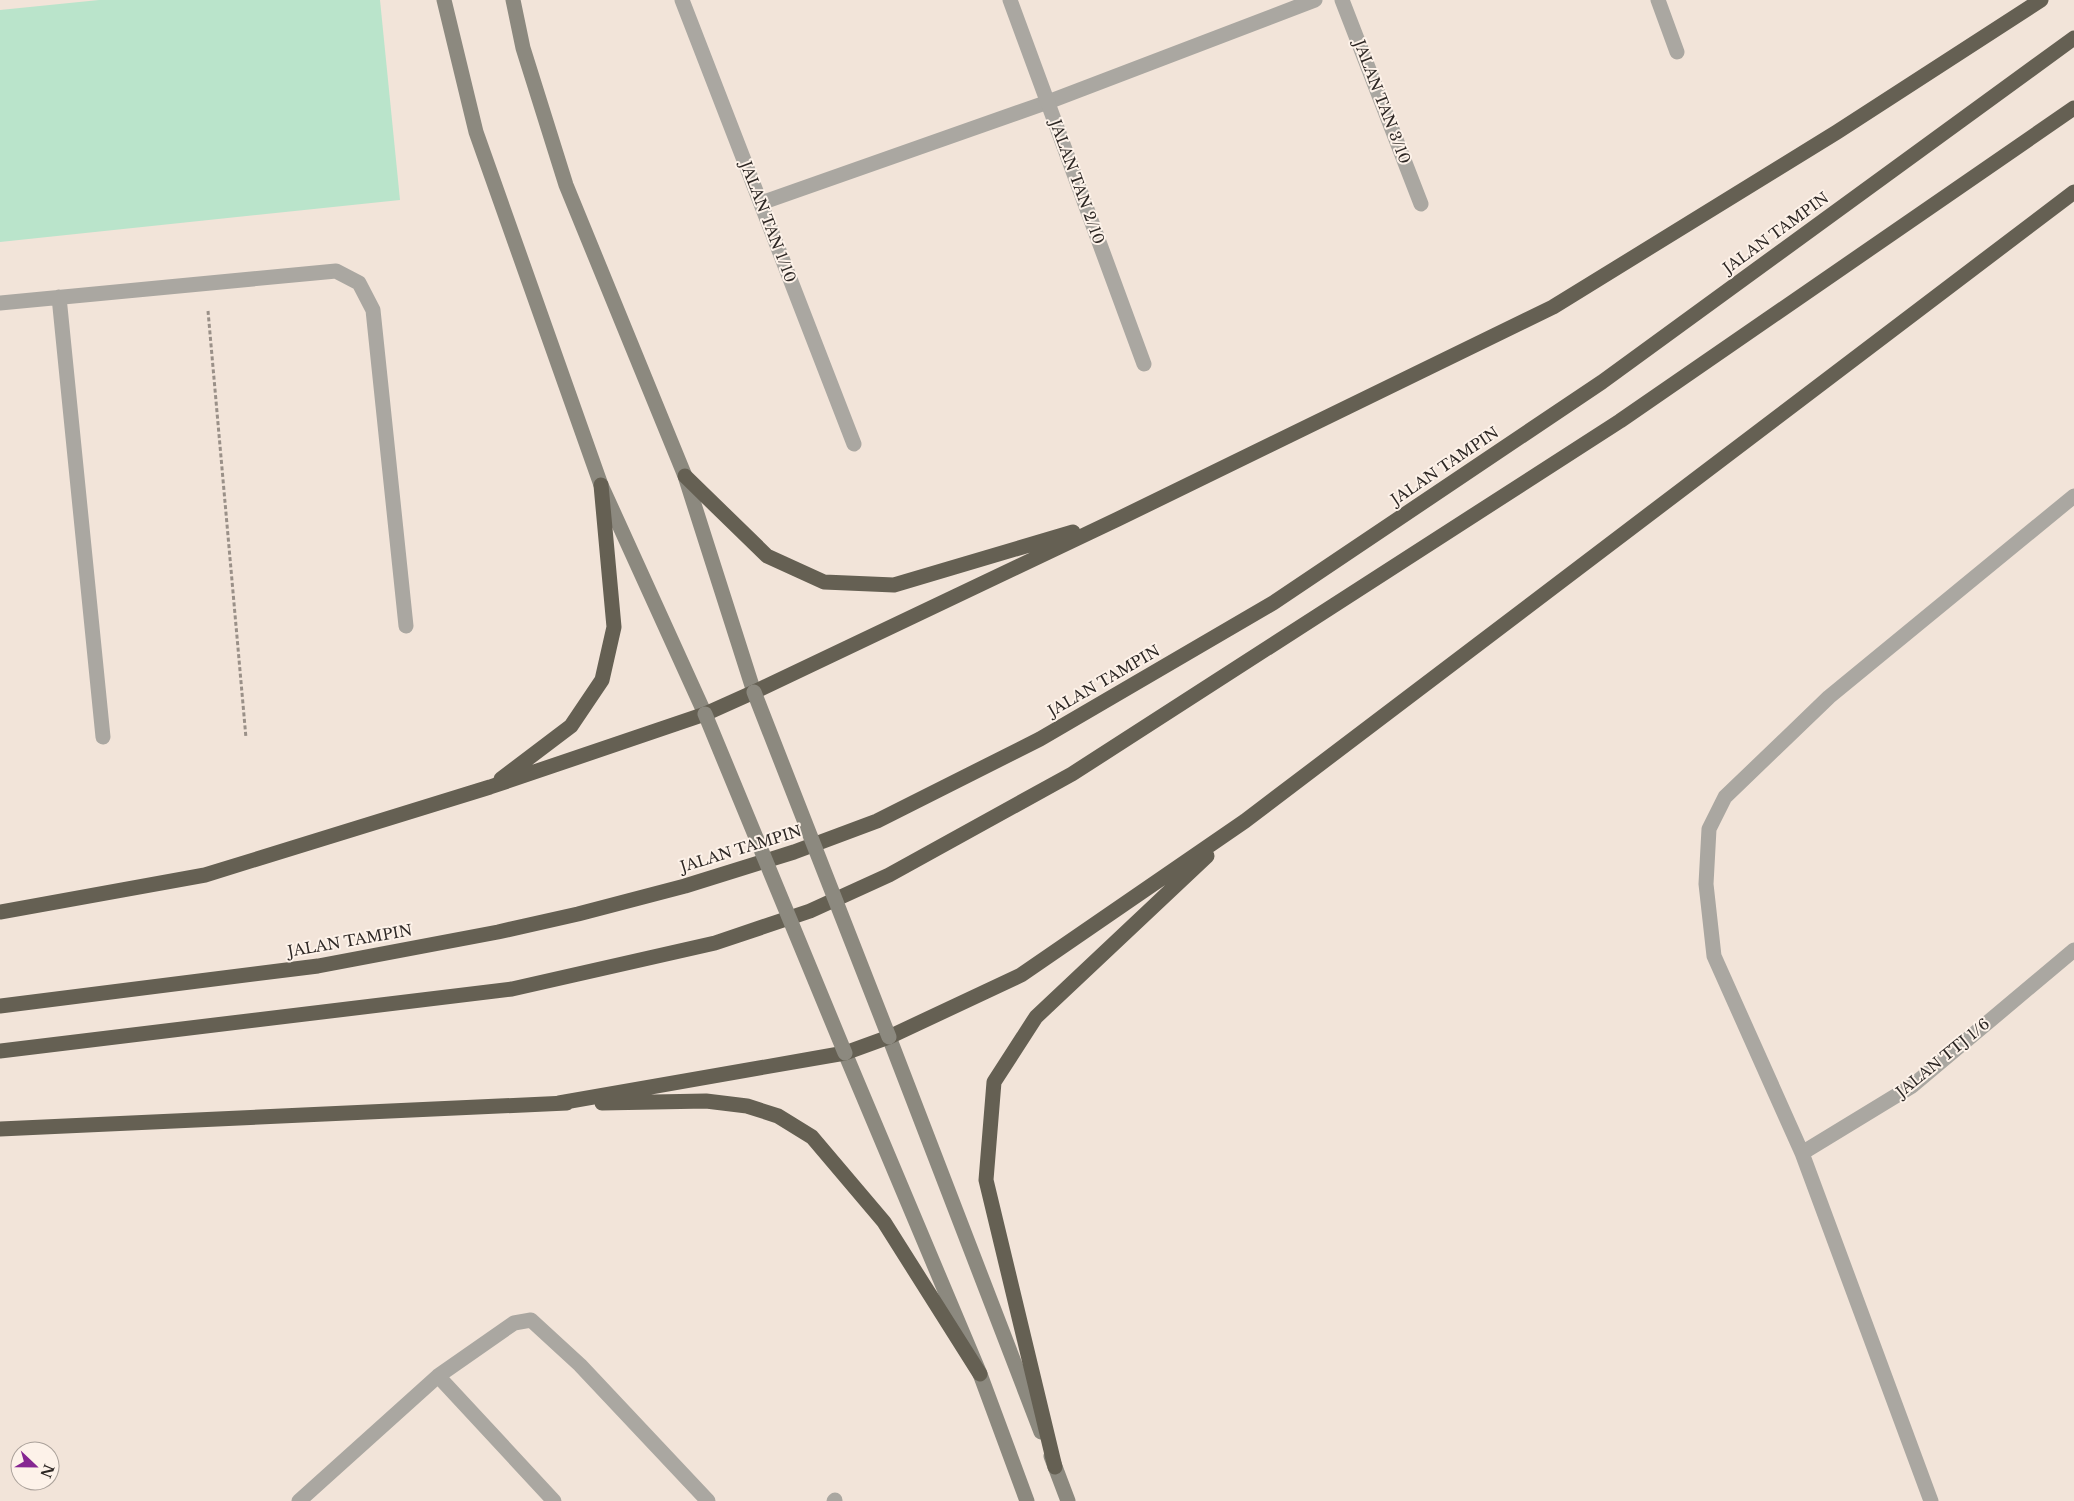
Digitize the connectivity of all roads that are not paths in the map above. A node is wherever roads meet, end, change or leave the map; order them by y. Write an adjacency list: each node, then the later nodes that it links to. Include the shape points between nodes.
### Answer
1 (444, 0): 21 (street, via 476,132)
2 (513, 0): 20 (street, via 523,48 566,185)
3 (682, 0): 14 (street, JALAN TAN 1/10)
4 (1010, 0): 11 (street, JALAN TAN 2/10)
5 (1315, 0): 11 (street)
6 (1342, 0): 15 (street, JALAN TAN 3/10)
7 (1658, 0): 10 (street)
8 (2041, 0): 23 (highway, via 1837,132 1553,307)
9 (2074, 38): 32 (highway, JALAN TAMPIN, via 1602,382 1273,603 1040,738 877,821 794,852 685,886 498,932 318,966)
10 (1677, 52)
11 (1048, 102): 14 (street); 18 (street, JALAN TAN 2/10)
12 (2074, 108): 34 (highway, via 1620,421 1072,774 880,879 810,911 715,943 512,989)
13 (2074, 192): 29 (highway)
14 (761, 203): 19 (street, JALAN TAN 1/10)
15 (1421, 204)
16 (59, 297): 17 (street); 24 (street, via 336,271 359,283 373,310); 27 (street)
17 (0, 302)
18 (1144, 364)
19 (854, 444)
20 (685, 476): 23 (highway, via 767,556 824,582 894,585); 25 (street)
21 (601, 485): 26 (street); 28 (highway, via 614,627 602,680 571,726)
22 (2074, 496): 38 (street, via 1829,697 1726,797 1709,828 1706,884 1714,956)
23 (1118, 519): 25 (highway)
24 (406, 626)
25 (754, 692): 26 (highway); 33 (street, bridge)
26 (705, 714): 28 (highway); 35 (street, bridge)
27 (103, 737)
28 (490, 787): 30 (highway, via 205,875)
29 (1245, 821): 33 (highway, via 1021,975); 41 (highway, via 1036,1017 994,1082 986,1180)
30 (0, 912)
31 (2073, 956): 38 (street, JALAN TTJ 1/6, via 1912,1086)
32 (0, 1006)
33 (889, 1037): 35 (highway); 41 (street)
34 (0, 1051)
35 (845, 1053): 36 (highway); 39 (street)
36 (559, 1103): 37 (highway); 39 (highway, via 714,1102 747,1106 778,1116 795,1126 812,1137 884,1222)
37 (0, 1129)
38 (1802, 1153): 47 (street)
39 (980, 1374): 45 (street)
40 (438, 1376): 42 (street); 43 (street); 44 (street, via 514,1323 531,1320 580,1365)
41 (1055, 1467): 46 (street)
42 (299, 1501)
43 (554, 1501)
44 (708, 1501)
45 (1027, 1501)
46 (1068, 1501)
47 (1930, 1501)

